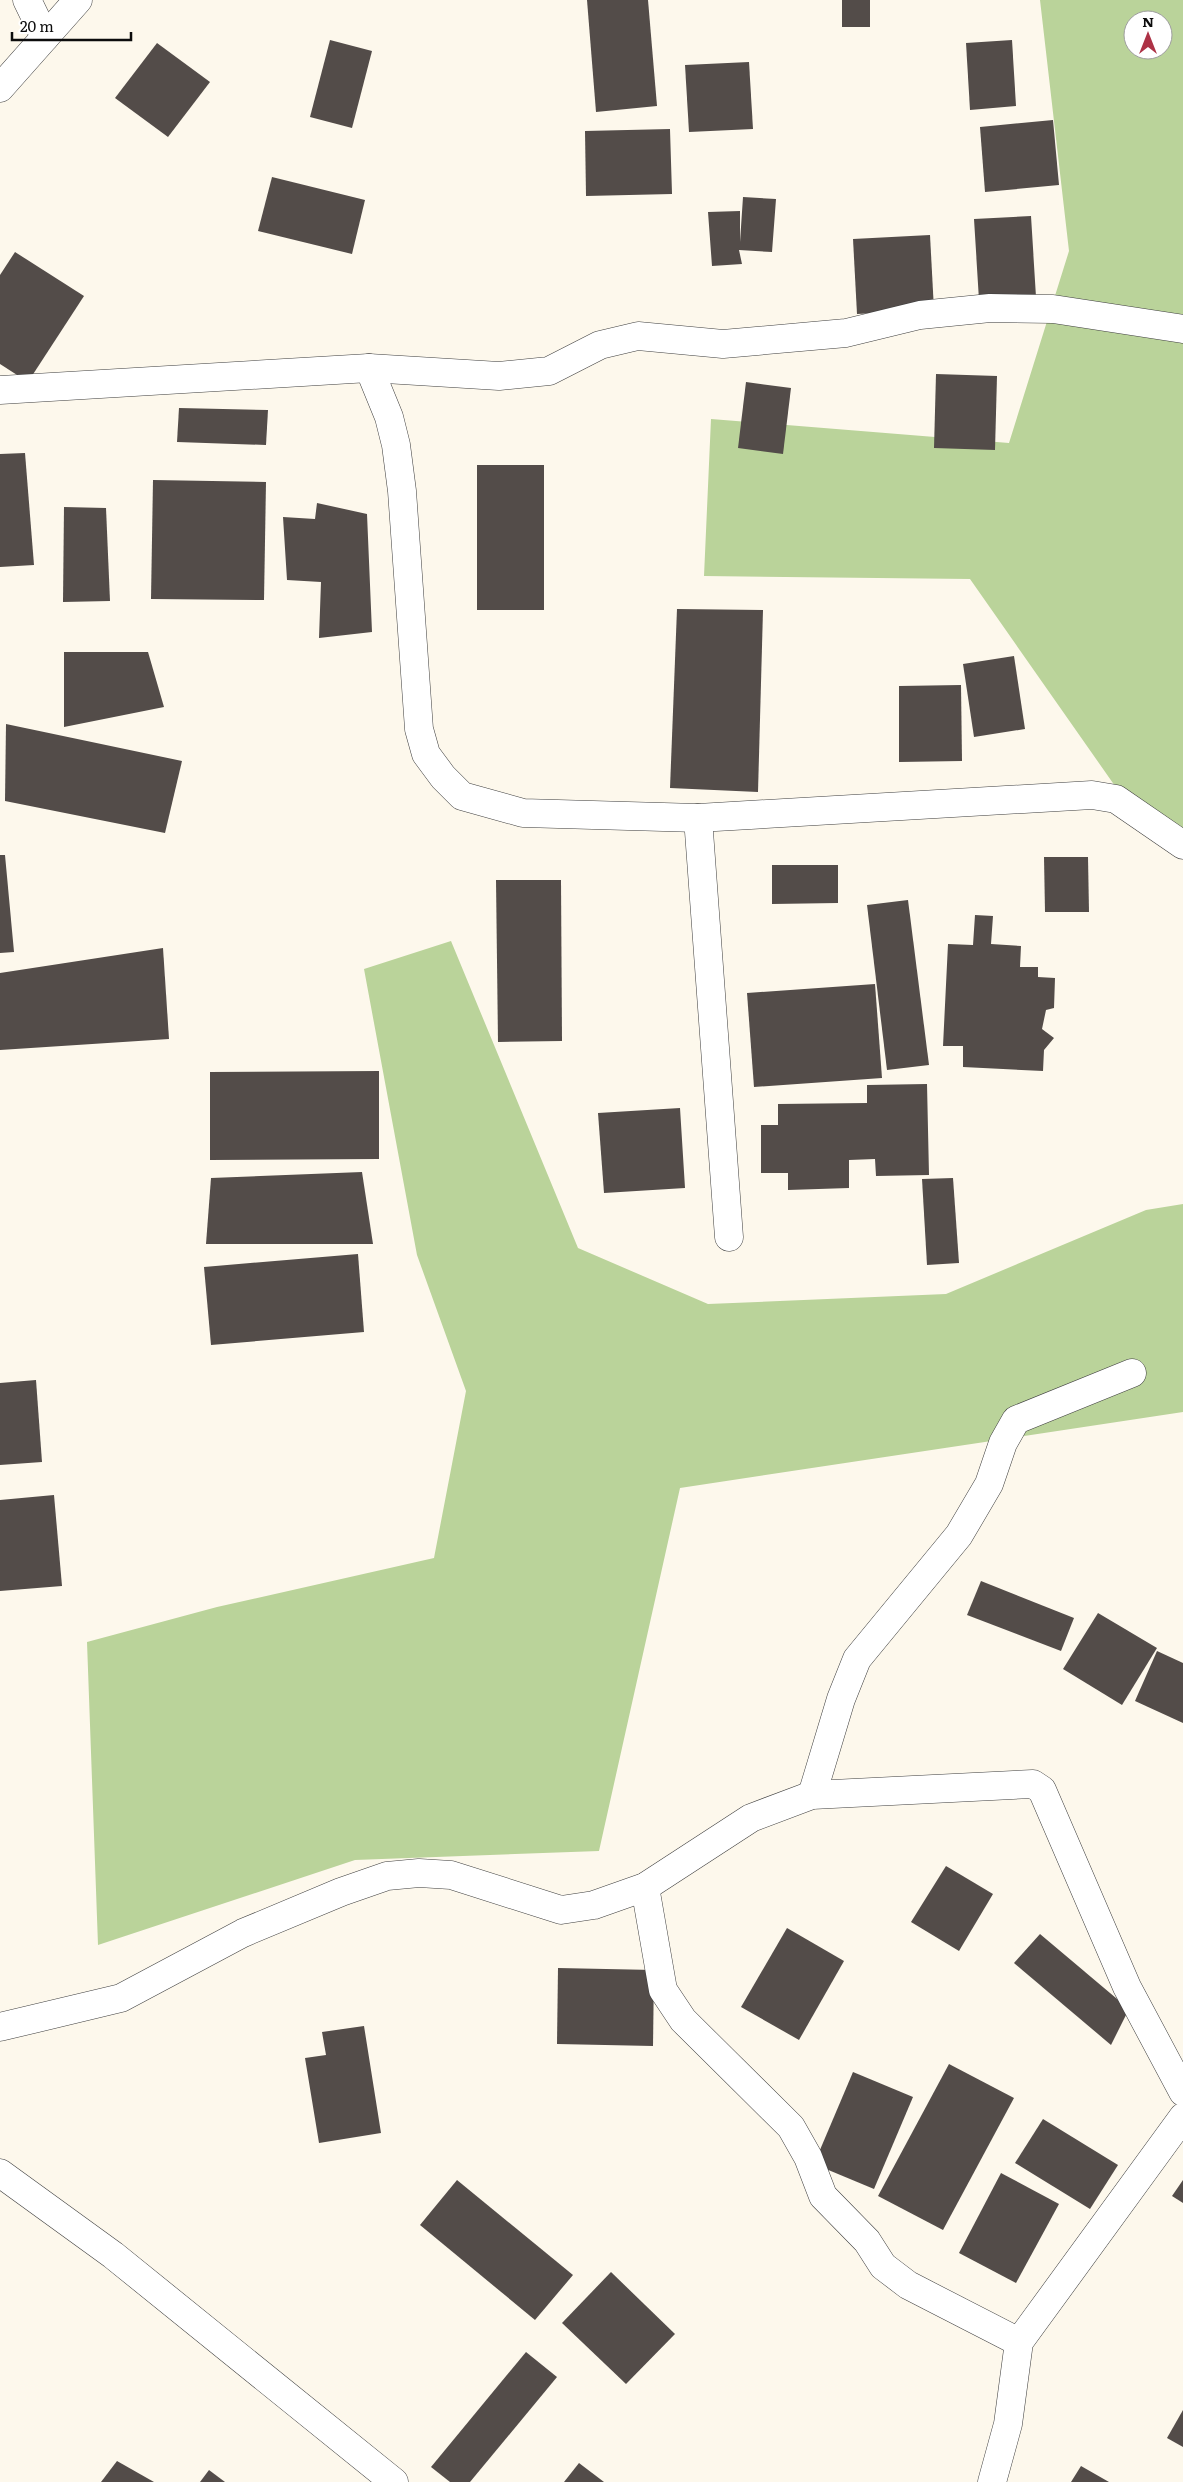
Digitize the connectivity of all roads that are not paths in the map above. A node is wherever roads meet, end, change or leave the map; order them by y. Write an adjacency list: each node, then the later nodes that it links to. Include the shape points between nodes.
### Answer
1 (27, 0): 3 (street)
2 (78, 0): 3 (street)
3 (45, 37): 4 (street)
4 (0, 88)
5 (1183, 329): 6 (street, via 1053,309 990,308 920,315 846,333 723,344 638,336 600,345 549,371 499,376)
6 (369, 368): 7 (street); 8 (street, via 389,417 396,445 419,729 426,754 462,796 523,813)
7 (0, 390)
8 (698, 818): 9 (street, via 1092,795 1116,799); 10 (street)
9 (1183, 845)
10 (728, 1237)
11 (1132, 1373): 12 (street, via 1016,1420 1003,1443 989,1484 959,1535 857,1659)
12 (812, 1795): 13 (street, via 751,1818); 15 (street, via 1033,1784 1042,1790 1127,1987)
13 (645, 1887): 14 (street, via 594,1905 560,1910 451,1875 387,1876 243,1933 121,1998); 18 (street, via 663,1990 683,2020 791,2127 808,2157 823,2196 867,2241 883,2266 908,2285)
14 (0, 2028)
15 (1183, 2092)
16 (1183, 2118): 18 (street)
17 (0, 2174): 19 (street, via 113,2255)
18 (1019, 2342): 20 (street, via 1008,2424)
19 (394, 2482)
20 (992, 2482)

